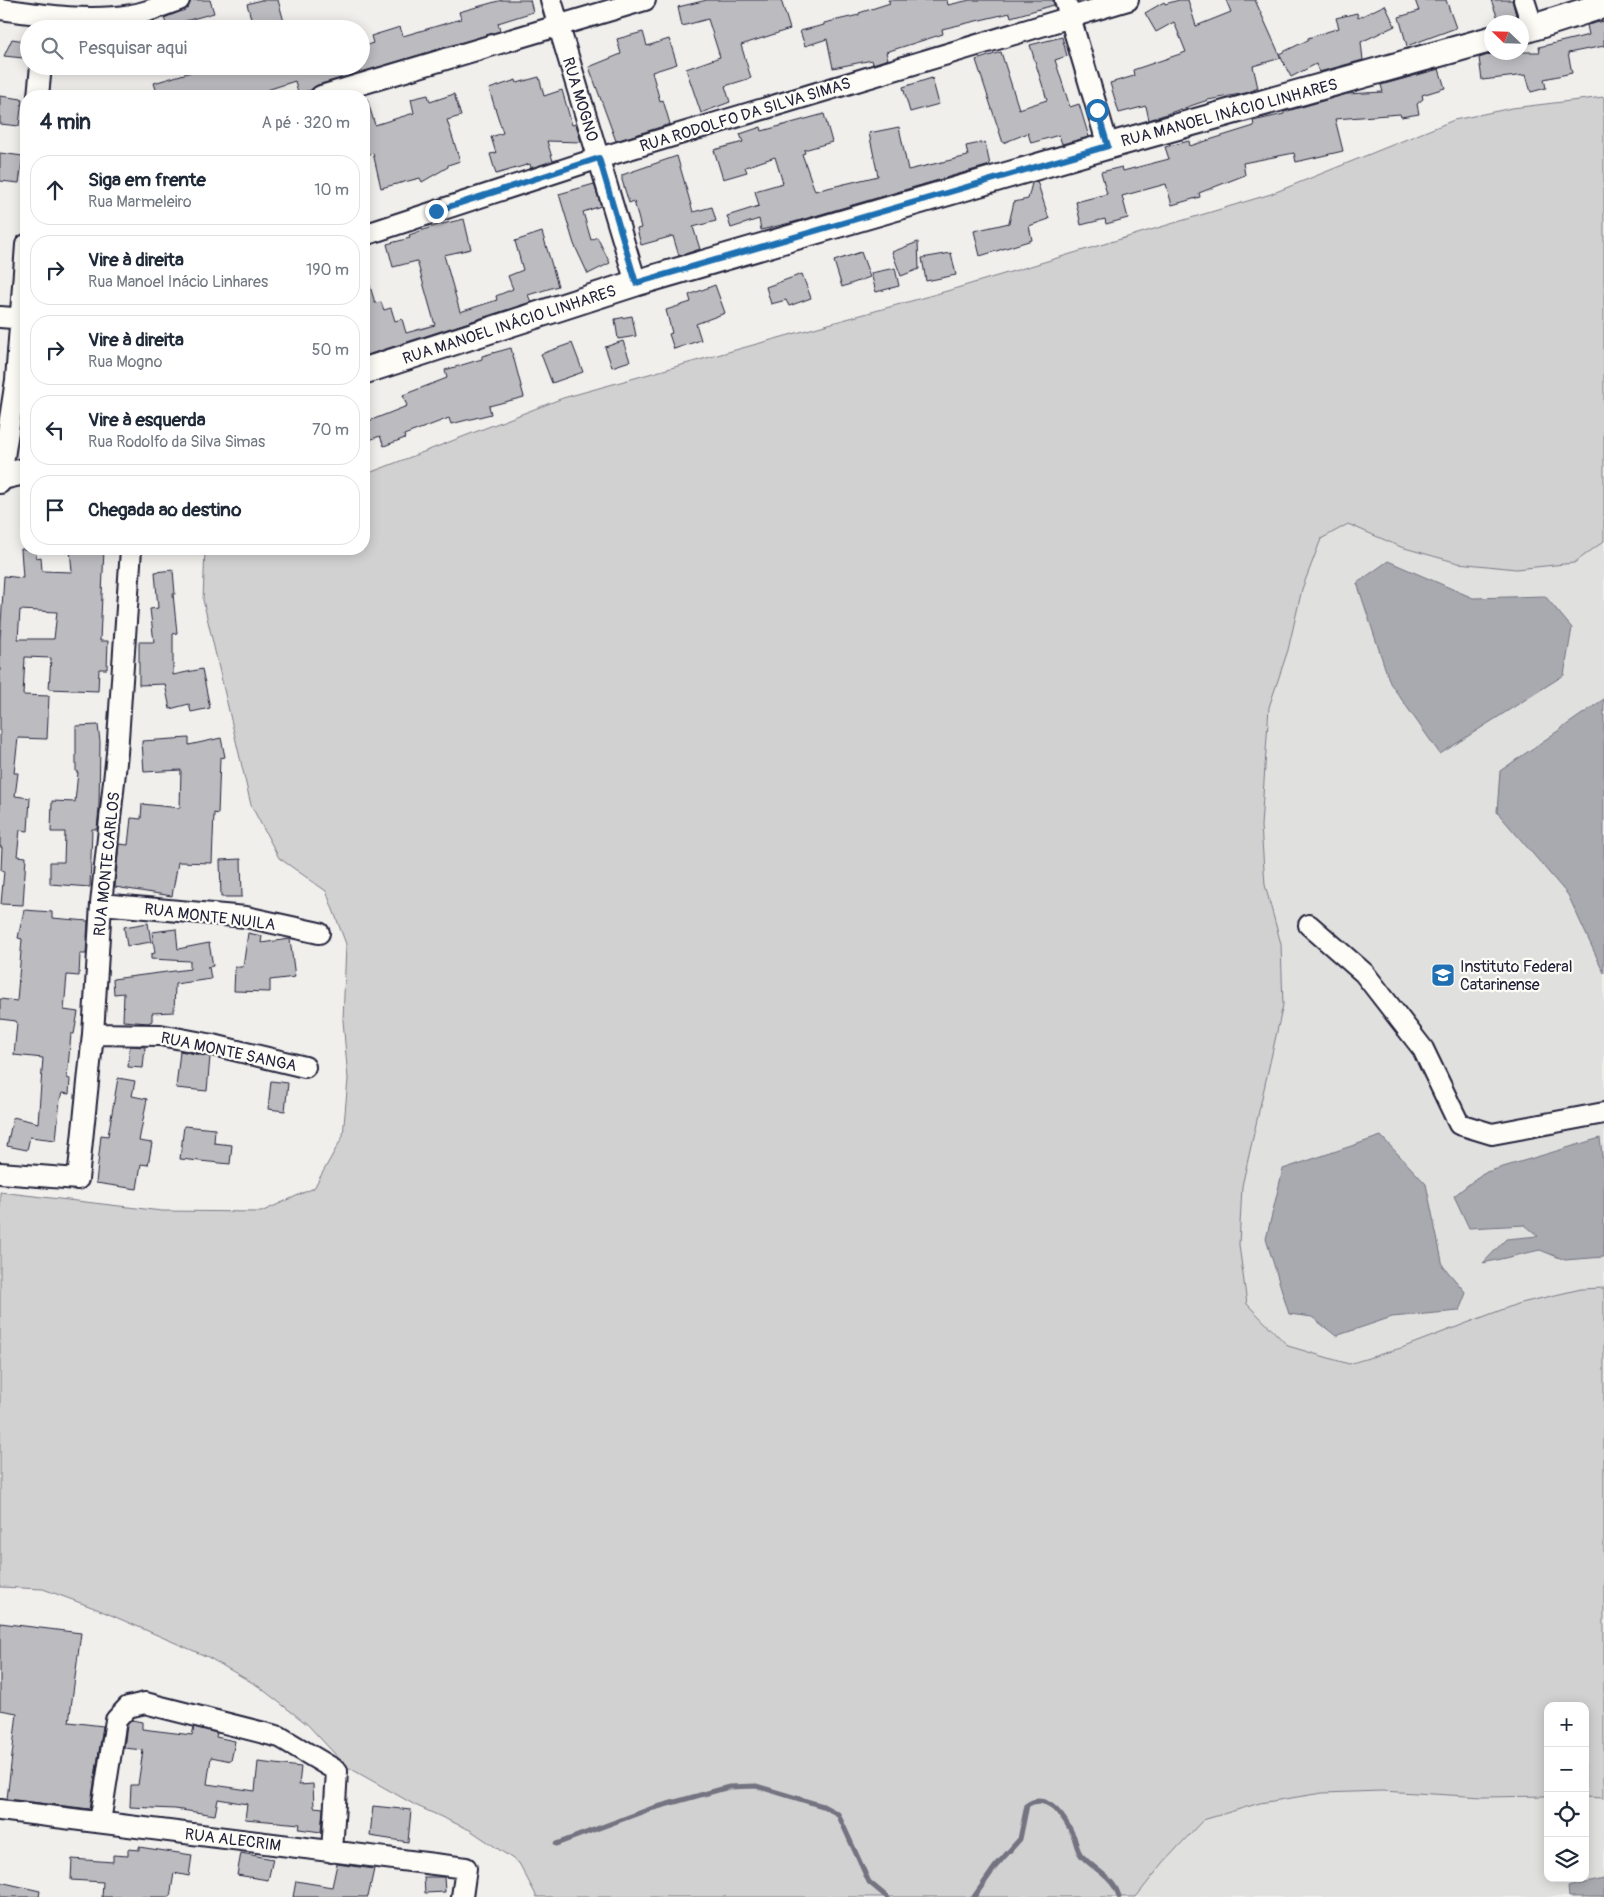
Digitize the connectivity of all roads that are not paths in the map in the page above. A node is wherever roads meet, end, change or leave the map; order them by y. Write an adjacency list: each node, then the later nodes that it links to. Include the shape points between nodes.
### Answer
1 (179, 0): 9 (street, via 132,15 93,18)
2 (551, 0): 11 (street, RUA MOGNO)
3 (645, 0): 11 (street)
4 (1128, 0): 8 (street, RUA RODOLFO DA SILVA SIMAS)
5 (1524, 0): 10 (street)
6 (1604, 5): 12 (main road)
7 (0, 9): 9 (street)
8 (1067, 9): 17 (street); 18 (street, RUA RODOLFO DA SILVA SIMAS)
9 (46, 15)
10 (1526, 15)
11 (559, 26): 16 (street); 18 (street, RUA MOGNO)
12 (1529, 29)
13 (1484, 41): 17 (main road, RUA MANOEL INÁCIO LINHARES)
14 (40, 75): 15 (street)
15 (39, 90)
16 (342, 90)
17 (1108, 146): 20 (main road, RUA MANOEL INÁCIO LINHARES)
18 (599, 158): 19 (street, RUA RODOLFO DA SILVA SIMAS); 20 (street, RUA MOGNO)
19 (370, 233)
20 (636, 283): 24 (main road, RUA MANOEL INÁCIO LINHARES)
21 (0, 316): 22 (street)
22 (20, 318)
23 (20, 350): 26 (street)
24 (370, 369)
25 (20, 472): 26 (main road)
26 (0, 477): 27 (street)
27 (0, 483)
28 (131, 555): 29 (street, RUA MONTE CARLOS, via 117,753)
29 (101, 904): 31 (street, RUA MONTE NUILA, via 246,917); 32 (street, RUA MONTE CARLOS)
30 (1309, 925): 34 (street, via 1364,974 1423,1049 1459,1124 1492,1134)
31 (319, 932)
32 (93, 1034): 33 (street, RUA MONTE SANGA, via 160,1035); 35 (street, RUA MONTE CARLOS, via 78,1179)
33 (305, 1067)
34 (1604, 1113)
35 (0, 1173)
36 (0, 1810): 37 (street, RUA ALECRIM)
37 (100, 1822): 38 (street, RUA ALECRIM); 38 (street, via 116,1720 128,1708 145,1703 280,1737 337,1771)
38 (332, 1852): 39 (street, RUA ALECRIM, via 466,1868)
39 (462, 1897)

